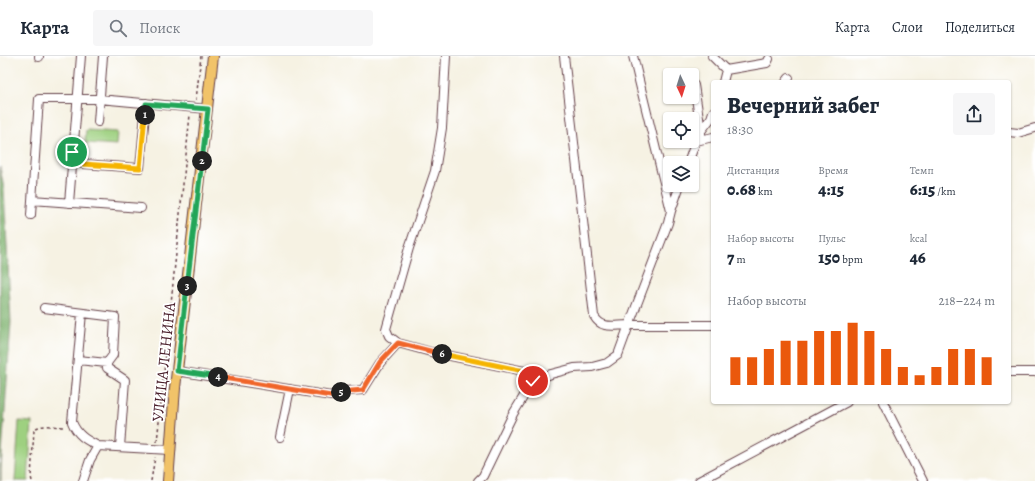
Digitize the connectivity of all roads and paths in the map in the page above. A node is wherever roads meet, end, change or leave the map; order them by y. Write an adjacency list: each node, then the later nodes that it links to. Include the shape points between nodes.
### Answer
1 (81, 56): 12 (street)
2 (103, 56): 13 (street)
3 (201, 56): 16 (path)
4 (214, 56): 17 (main road, УЛИЦА ЛЕНИНА)
5 (446, 56): 37 (street, via 442,128 435,171 409,248 386,329)
6 (564, 56): 35 (street, via 594,316 603,326)
7 (633, 56): 31 (street)
8 (712, 56): 10 (street)
9 (769, 59): 10 (street, via 767,63)
10 (726, 70): 11 (street)
11 (724, 80)
12 (76, 100): 13 (street); 25 (street); 28 (street, via 39,99)
13 (99, 100): 14 (street); 19 (street)
14 (146, 104): 16 (street); 25 (street, via 140,168 83,164)
15 (697, 104): 21 (street)
16 (193, 107): 17 (street); 51 (path)
17 (208, 109): 40 (main road, УЛИЦА ЛЕНИНА)
18 (711, 118): 21 (street)
19 (98, 122)
20 (1035, 128): 22 (street)
21 (701, 130): 24 (street)
22 (1011, 132)
23 (711, 137): 24 (street)
24 (701, 139): 26 (street, via 696,141)
25 (72, 152): 29 (street)
26 (691, 156)
27 (677, 192): 31 (street)
28 (32, 200): 29 (street); 32 (street)
29 (69, 203): 30 (street)
30 (141, 208)
31 (671, 210): 35 (street)
32 (30, 215)
33 (44, 308): 34 (street)
34 (82, 313): 38 (street); 39 (street, via 115,317 112,354)
35 (629, 325): 36 (street); 43 (street, via 618,355 606,363 574,368)
36 (711, 325)
37 (398, 343): 43 (street, via 524,371); 44 (street, via 380,362 363,390 344,391 331,396)
38 (78, 360): 39 (street); 47 (street, via 72,422)
39 (107, 363): 50 (street, via 107,368 125,380)
40 (177, 371): 44 (street); 52 (main road, УЛИЦА ЛЕНИНА)
41 (1011, 372): 42 (street)
42 (1035, 372)
43 (533, 381): 57 (street)
44 (290, 389): 48 (street)
45 (843, 404): 58 (street)
46 (884, 404): 59 (street)
47 (75, 428): 49 (street, via 82,438); 53 (path, via 35,428)
48 (280, 437)
49 (98, 446): 50 (street); 54 (street)
50 (120, 448): 51 (street)
51 (156, 449): 52 (street); 55 (path)
52 (170, 450): 56 (main road, УЛИЦА ЛЕНИНА)
53 (32, 481)
54 (83, 481)
55 (151, 481)
56 (168, 481)
57 (478, 481)
58 (699, 481)
59 (922, 481)

